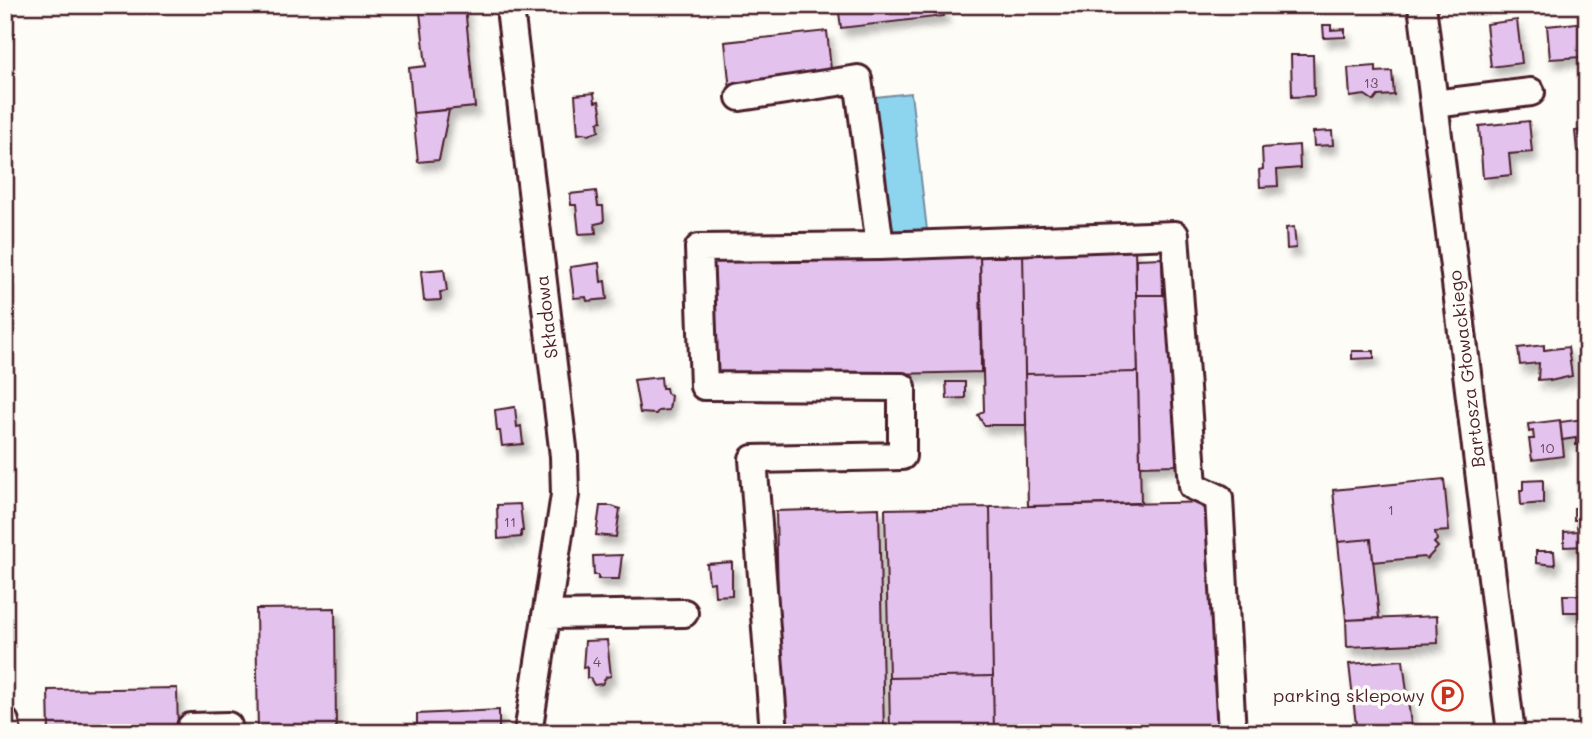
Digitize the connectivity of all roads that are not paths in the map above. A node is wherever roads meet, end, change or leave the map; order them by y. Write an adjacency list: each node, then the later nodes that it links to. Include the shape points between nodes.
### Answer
1 (1422, 5): 5 (street, Bartosza Głowackiego)
2 (511, 17): 8 (street, Składowa, via 564,456 565,495)
3 (1531, 92): 5 (street)
4 (740, 97): 6 (street, via 858,79)
5 (1434, 104): 16 (street, Bartosza Głowackiego)
6 (880, 246): 14 (street, via 699,248 704,386 902,387 902,456 754,459); 15 (street, via 1175,235 1193,486 1219,498)
7 (684, 613): 8 (street)
8 (546, 615): 13 (street, Składowa)
9 (5, 722): 10 (street)
10 (7, 733)
11 (191, 733): 12 (street, via 191,727 229,726)
12 (229, 733)
13 (528, 733)
14 (774, 733)
15 (1232, 733)
16 (1511, 733)

